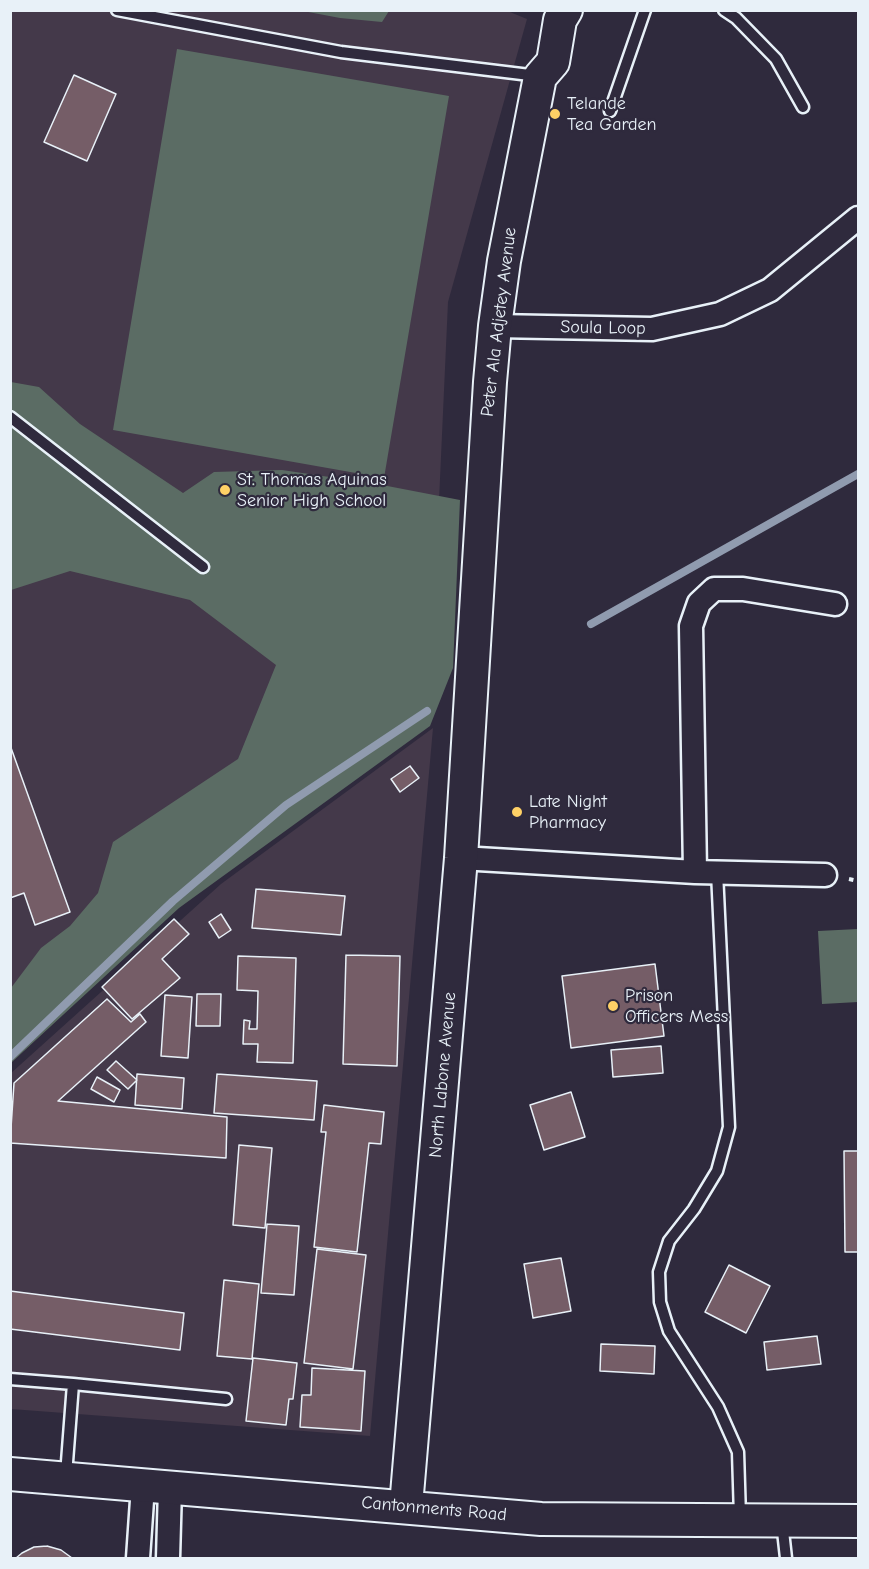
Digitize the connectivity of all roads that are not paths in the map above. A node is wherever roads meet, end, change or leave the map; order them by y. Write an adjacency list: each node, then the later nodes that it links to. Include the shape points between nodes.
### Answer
1 (117, 10): 5 (lane, via 341,52)
2 (566, 10): 5 (street, Peter Ala Adjetey Avenue, via 560,20 553,62)
3 (645, 10): 7 (lane)
4 (724, 10): 6 (lane, via 776,59)
5 (540, 77): 9 (street, Peter Ala Adjetey Avenue)
6 (803, 107)
7 (610, 111)
8 (858, 218): 9 (street, Soula Loop, via 770,290 720,314 652,329)
9 (495, 326): 13 (street, Peter Ala Adjetey Avenue)
10 (10, 417): 11 (lane)
11 (203, 567)
12 (835, 604): 15 (street, via 743,589 714,589 699,603 692,626)
13 (474, 643): 14 (street, North Labone Avenue)
14 (461, 858): 15 (street); 24 (street, North Labone Avenue)
15 (695, 872): 16 (street)
16 (717, 872): 17 (street); 25 (lane, via 729,1127 717,1171 669,1241 659,1272 660,1302 669,1330 718,1407 738,1452)
17 (825, 875)
18 (10, 1379): 19 (lane)
19 (73, 1384): 20 (lane); 22 (lane)
20 (226, 1399)
21 (10, 1474): 22 (street, Cantonments Road)
22 (66, 1479): 23 (street, Cantonments Road)
23 (156, 1487): 24 (street, Cantonments Road); 28 (street); 29 (street)
24 (406, 1506): 25 (street, Cantonments Road, via 541,1519)
25 (740, 1521): 27 (street, Cantonments Road)
26 (858, 1521): 27 (street, Cantonments Road)
27 (782, 1522): 30 (lane)
28 (138, 1558)
29 (168, 1558)
30 (786, 1558)

